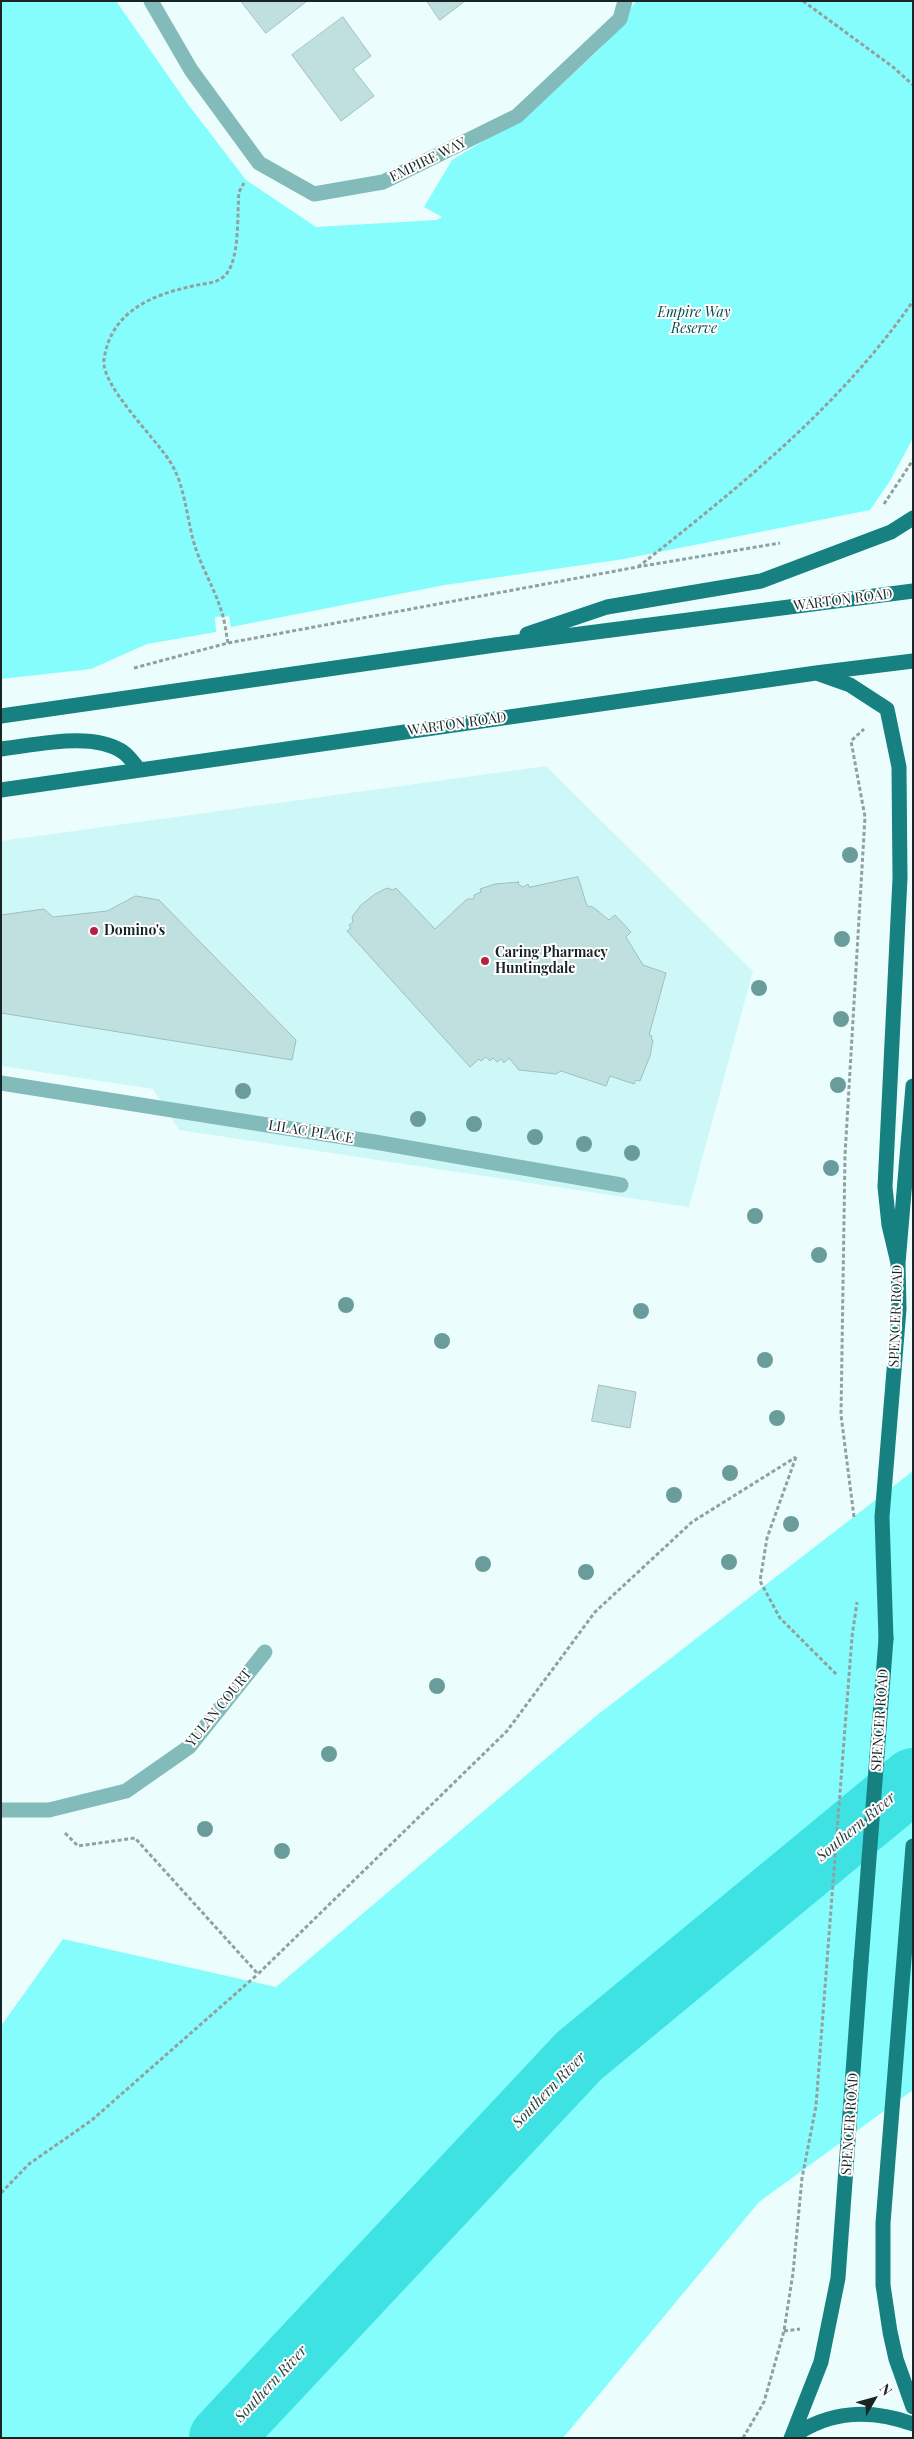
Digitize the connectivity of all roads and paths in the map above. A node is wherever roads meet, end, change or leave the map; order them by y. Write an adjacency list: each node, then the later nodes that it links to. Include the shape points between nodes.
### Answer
1 (151, 1): 5 (street, EMPIRE WAY, via 191,70)
2 (625, 1): 5 (street, EMPIRE WAY, via 620,19 517,116 383,182 314,194)
3 (803, 1): 4 (path)
4 (913, 85)
5 (258, 163): 13 (path, via 239,192 234,258 227,273 206,285 191,286 143,302 124,318 111,336 104,362 120,399 170,462 182,491 194,543 222,613)
6 (913, 301): 11 (path, via 885,341 821,410 715,506)
7 (913, 460): 8 (path)
8 (883, 506)
9 (913, 518): 14 (main road, via 891,532 761,581 607,607)
10 (783, 543): 11 (path)
11 (637, 567): 13 (path)
12 (913, 592): 14 (main road, WARTON ROAD)
13 (228, 642): 16 (path)
14 (495, 645): 19 (main road, WARTON ROAD)
15 (913, 661): 17 (main road, WARTON ROAD)
16 (132, 669)
17 (816, 673): 18 (main road, via 850,685); 21 (main road, WARTON ROAD)
18 (887, 709): 26 (main road, via 899,767 900,878 886,1187 889,1225); 27 (path, via 851,741 865,817 845,1155 841,1415)
19 (1, 716)
20 (1, 749): 21 (main road, via 71,741 99,743 123,752)
21 (140, 769): 22 (main road, WARTON ROAD)
22 (1, 790)
23 (1, 1083): 25 (street, LILAC PLACE)
24 (913, 1086): 26 (main road, SPENCER ROAD)
25 (621, 1185)
26 (898, 1263): 40 (main road, SPENCER ROAD, bridge, via 899,1309 882,1517 886,1639 838,2278 821,2362)
27 (854, 1524)
28 (858, 1594): 37 (path, bridge, via 852,1636 816,2106 802,2178)
29 (265, 1652): 32 (street, YULAN COURT, via 189,1747 126,1791)
30 (837, 1675): 34 (path, via 780,1618 760,1581 767,1538 796,1457 692,1522 595,1612 507,1731)
31 (1, 1810): 32 (street, YULAN COURT)
32 (48, 1810): 34 (path, via 78,1846 135,1838)
33 (913, 1846): 38 (main road, via 883,2223 883,2285 896,2359)
34 (258, 1974): 35 (path, via 92,2120 29,2164)
35 (1, 2193)
36 (803, 2329): 37 (path)
37 (784, 2330): 41 (path, via 764,2402)
38 (913, 2407)
39 (913, 2424): 40 (main road, via 888,2416 855,2414 822,2421)
40 (792, 2437)
41 (743, 2438)

